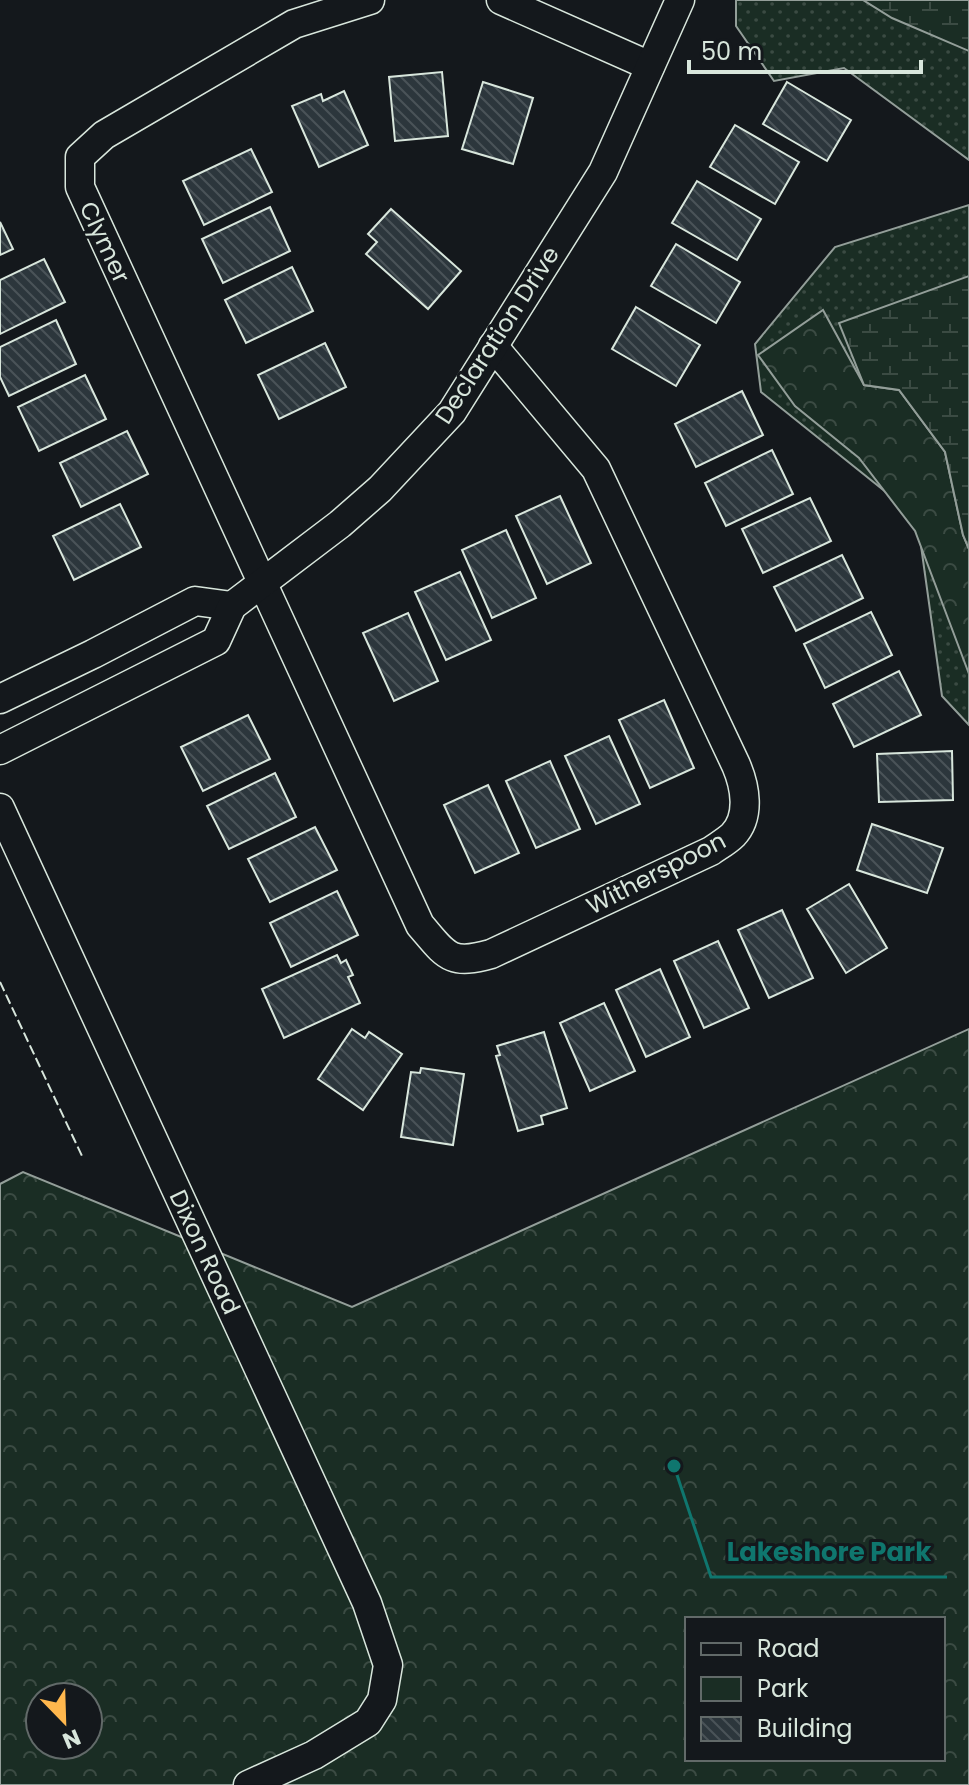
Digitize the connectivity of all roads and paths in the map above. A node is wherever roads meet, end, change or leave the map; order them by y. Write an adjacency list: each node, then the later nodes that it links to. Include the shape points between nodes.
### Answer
1 (370, 0): 6 (street, Clymer, via 294,24 104,135 80,157 80,187)
2 (501, 0): 4 (street)
3 (680, 0): 4 (street, Declaration Drive)
4 (650, 66): 5 (street, Declaration Drive, via 603,172)
5 (493, 346): 6 (street, Declaration Drive, via 452,412 380,489); 6 (street, Witherspoon, via 596,469 745,786 744,809 734,834 711,851 491,954 454,960 420,925)
6 (262, 583): 7 (street, Declaration Drive)
7 (232, 606): 8 (street, via 195,601); 9 (street, Declaration Drive, via 216,641)
8 (93, 654): 9 (street); 10 (street)
9 (113, 695): 11 (street, Declaration Drive)
10 (0, 699)
11 (0, 750)
12 (0, 808): 13 (street, Dixon Road, via 367,1603 388,1665 382,1700 368,1722 314,1755)
13 (248, 1785)

